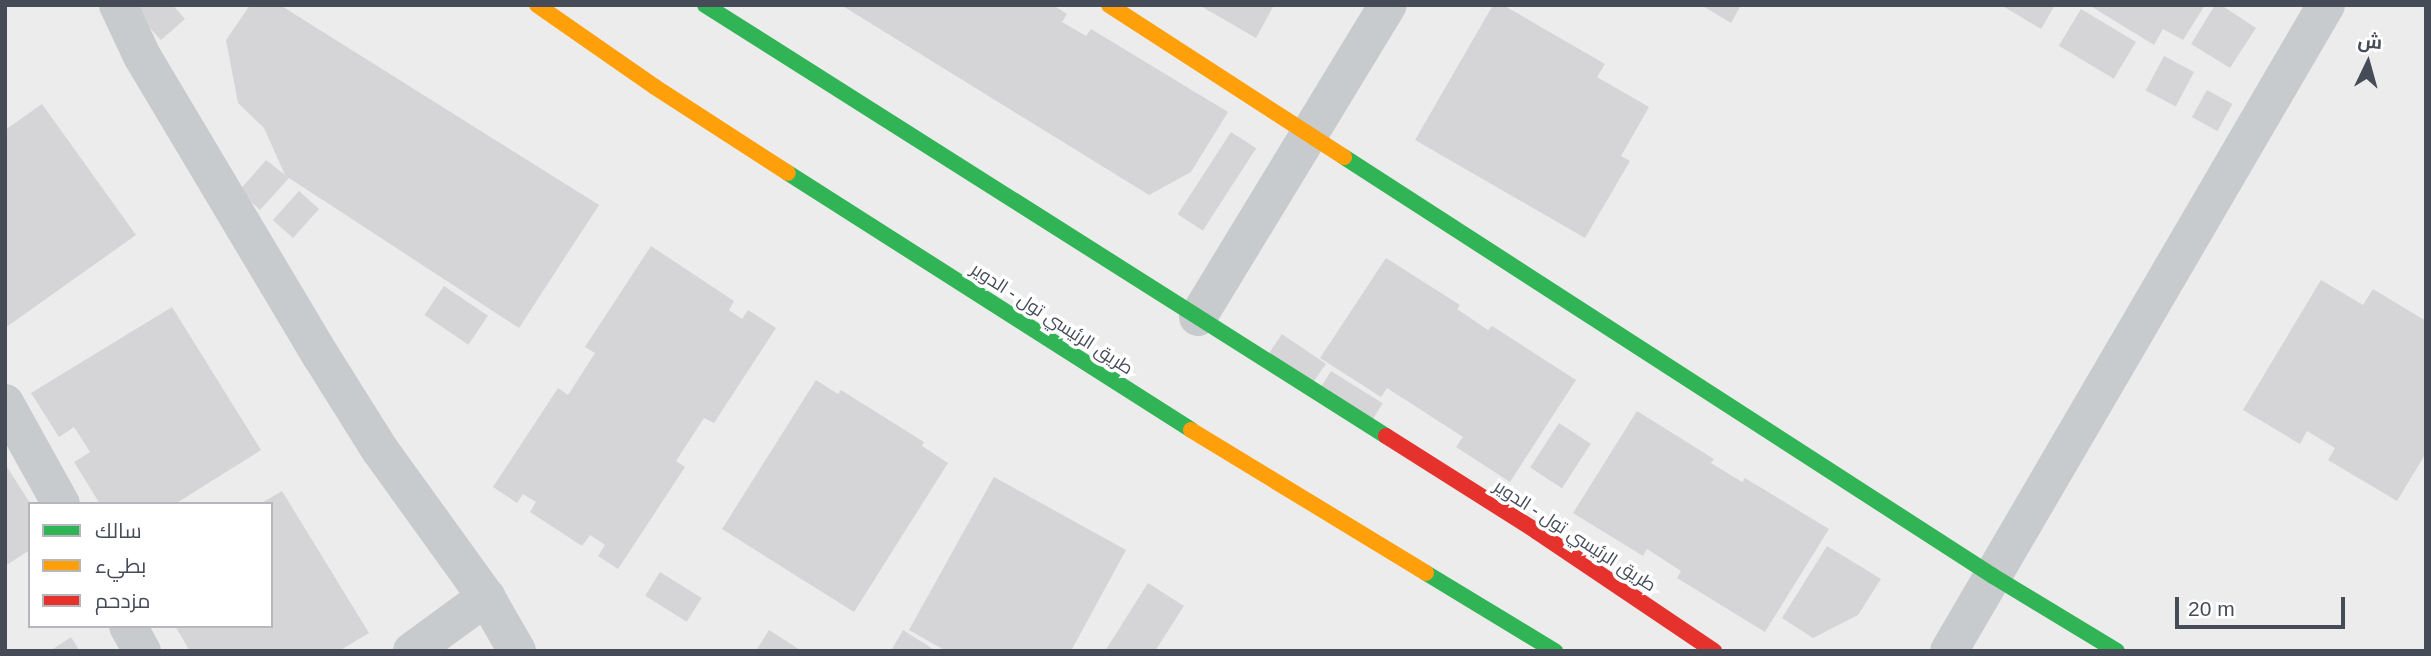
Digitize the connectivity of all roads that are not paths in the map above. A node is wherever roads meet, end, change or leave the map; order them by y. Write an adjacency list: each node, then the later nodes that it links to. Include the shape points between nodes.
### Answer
1 (118, 5): 12 (street, via 142,56 373,438)
2 (537, 5): 17 (main road, طريق الرئيسي تول - الدوير, via 1151,406)
3 (705, 5): 8 (main road, طريق الرئيسي تول - الدوير)
4 (1109, 5): 7 (main road)
5 (1388, 5): 7 (street)
6 (2326, 5): 11 (street)
7 (1308, 136): 8 (street); 11 (main road)
8 (1198, 317): 18 (main road, طريق الرئيسي تول - الدوير, via 1536,531)
9 (5, 403): 10 (street)
10 (60, 502)
11 (1993, 576): 19 (street); 20 (main road)
12 (486, 597): 15 (street); 16 (street)
13 (129, 628): 14 (street)
14 (142, 651)
15 (412, 651)
16 (517, 651)
17 (1555, 651)
18 (1714, 651)
19 (1949, 651)
20 (2117, 651)

